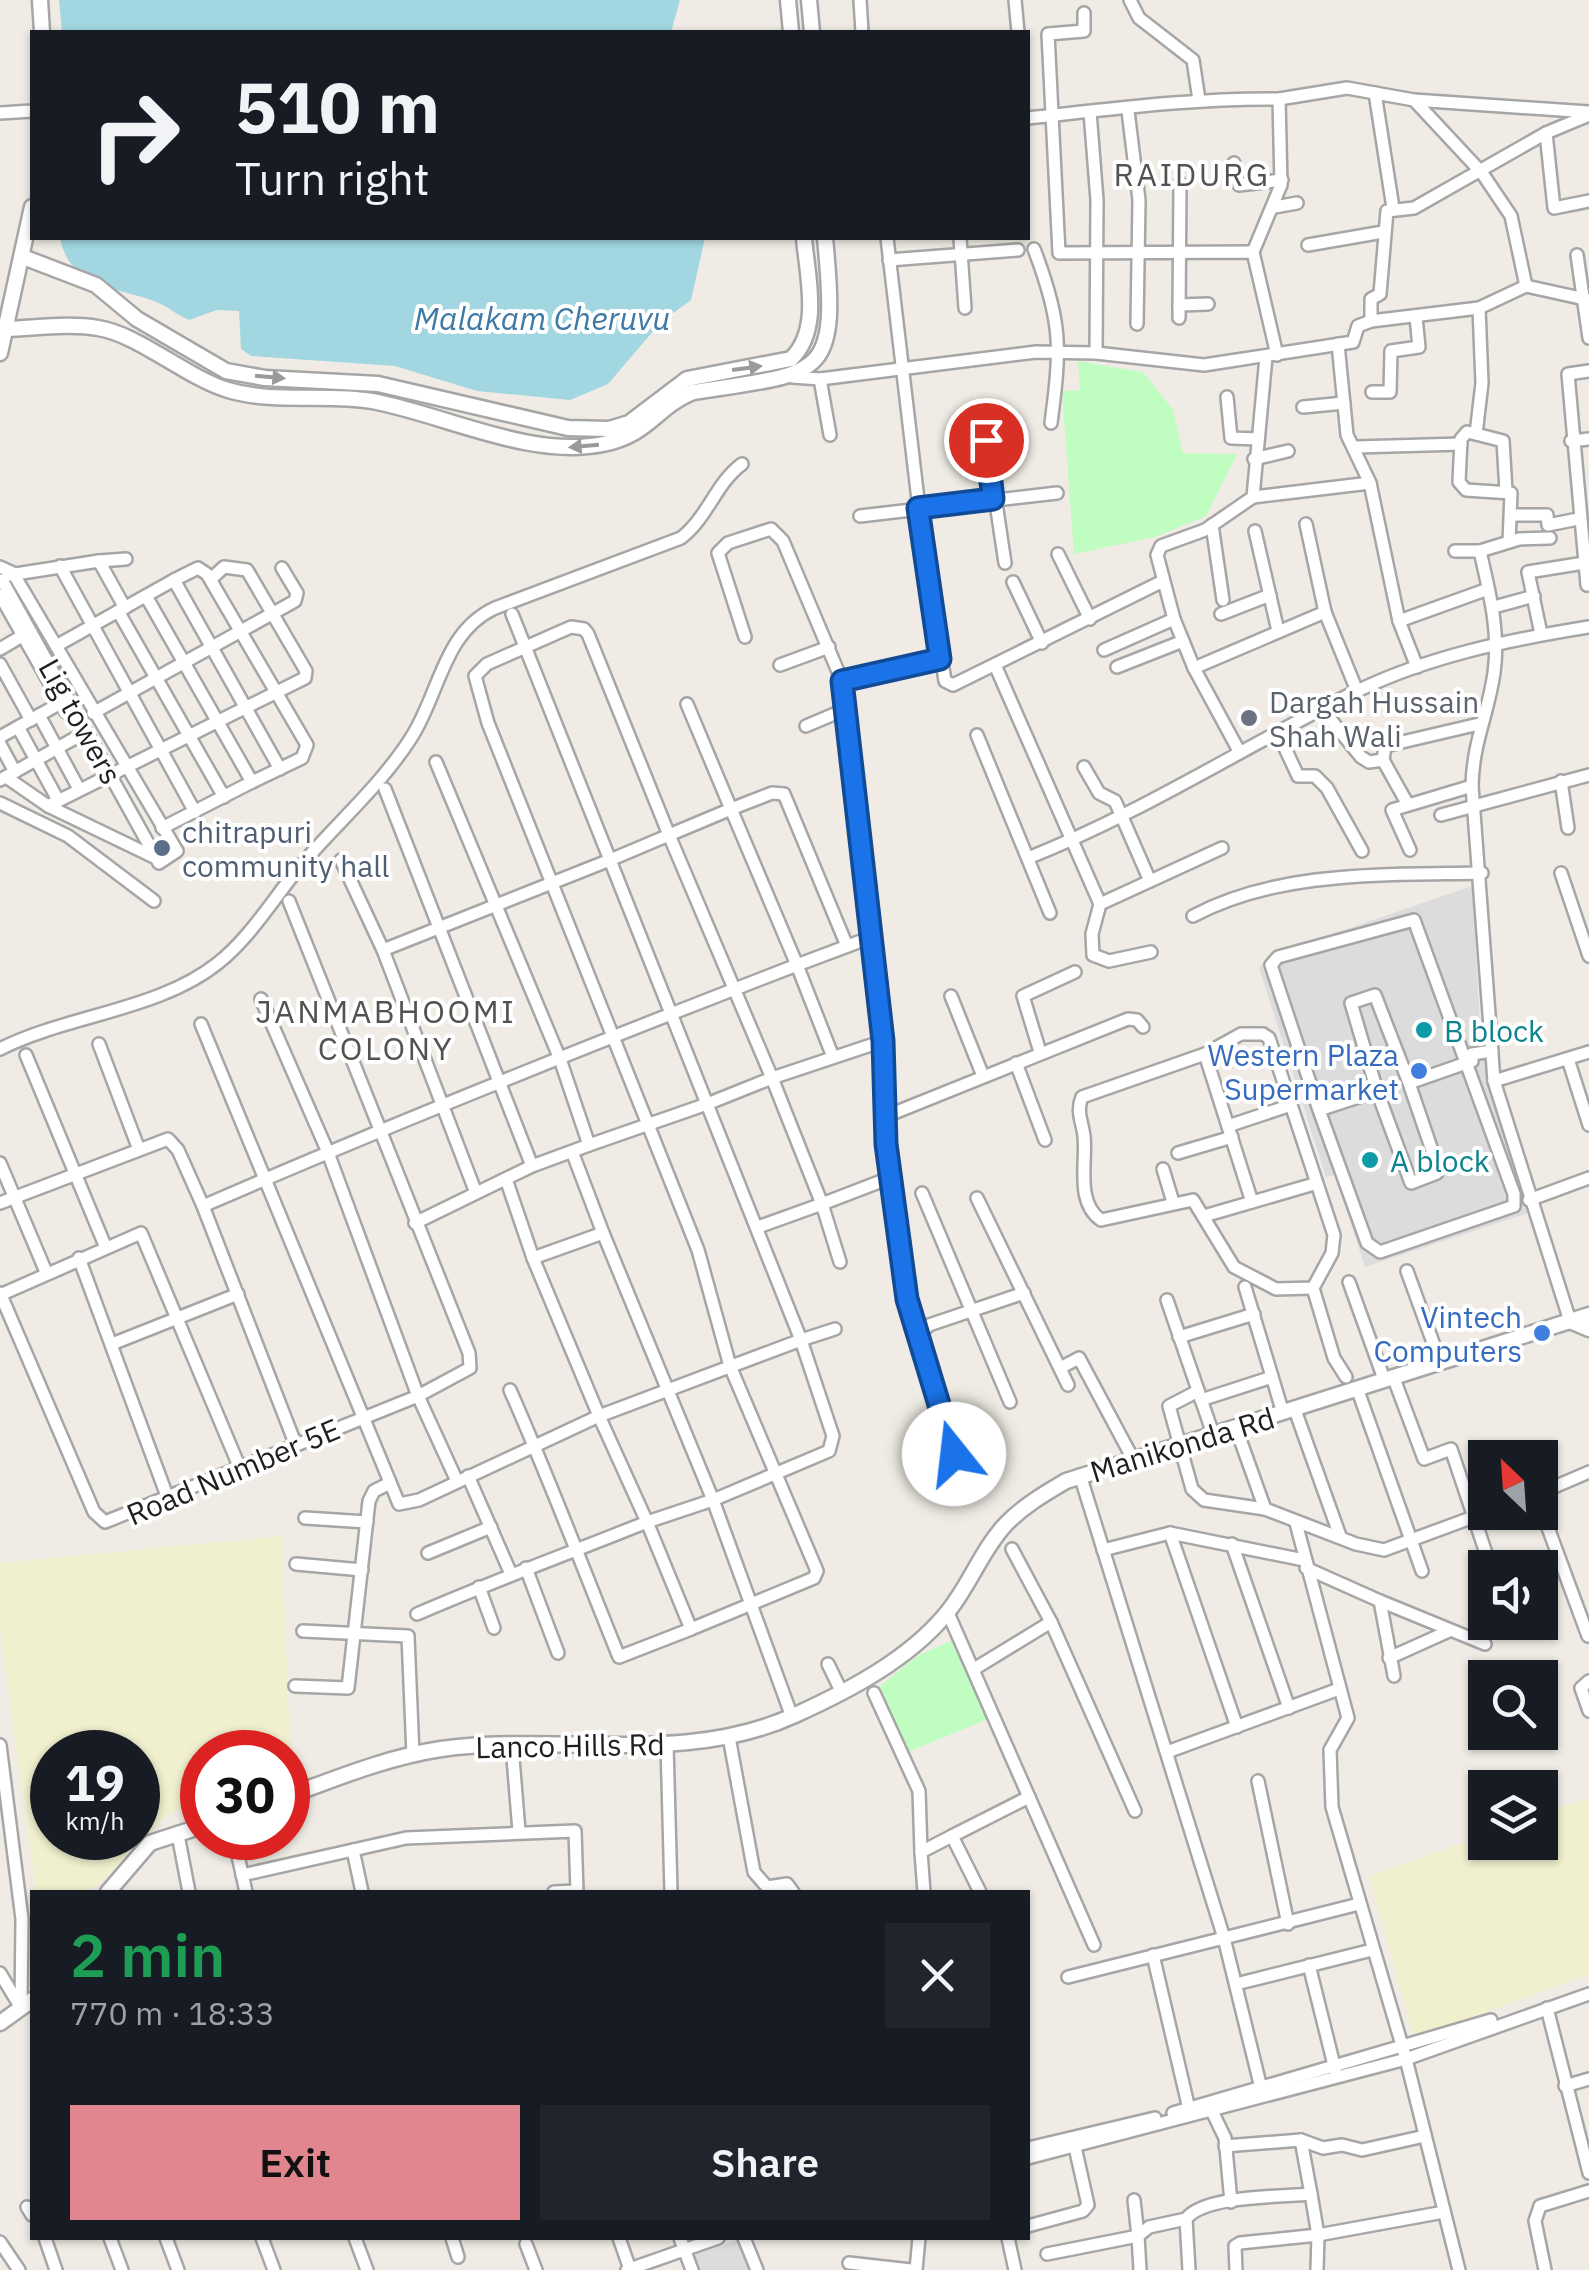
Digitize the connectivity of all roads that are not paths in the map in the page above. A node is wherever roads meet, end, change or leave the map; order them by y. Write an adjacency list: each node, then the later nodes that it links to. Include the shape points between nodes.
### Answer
1 (40, 0): 8 (street)
2 (788, 0): 9 (street)
3 (810, 0): 10 (street)
4 (860, 0): 11 (street)
5 (1014, 0): 12 (street)
6 (1130, 0): 15 (street, via 1139,18 1198,68)
7 (1084, 13): 22 (street, via 1084,31 1048,34)
8 (42, 30)
9 (791, 30)
10 (812, 30)
11 (862, 30)
12 (1018, 30)
13 (1375, 93): 14 (street, via 1347,88); 16 (street); 32 (street)
14 (1279, 99): 15 (street); 27 (street)
15 (1199, 100): 18 (street)
16 (1414, 100): 21 (street); 26 (street)
17 (30, 111): 20 (street)
18 (1128, 111): 19 (street); 45 (street, via 1139,200)
19 (1090, 112): 22 (street); 47 (street)
20 (0, 113)
21 (1589, 114): 24 (street)
22 (1052, 116): 23 (street); 47 (street, via 1058,251 1063,257)
23 (1030, 118)
24 (1546, 133): 26 (street); 29 (street, via 1554,208)
25 (1234, 163): 27 (street, via 1239,185)
26 (1482, 173): 32 (street, via 1414,208); 50 (street, via 1511,216)
27 (1282, 180): 31 (street)
28 (1180, 183): 43 (street)
29 (1589, 201)
30 (1298, 203): 31 (street)
31 (1275, 208): 42 (street)
32 (1393, 208): 34 (street)
33 (30, 218): 48 (street)
34 (1382, 232): 39 (street); 57 (street, via 1380,294 1372,299)
35 (804, 240): 73 (street, one-way to 35, via 791,359 800,350 810,321)
36 (825, 240): 70 (street, via 830,326 817,360)
37 (887, 240): 49 (street)
38 (960, 240): 44 (street)
39 (1308, 245)
40 (1034, 249): 63 (street, via 1050,287)
41 (1018, 250): 44 (street)
42 (1253, 252): 43 (street); 66 (street)
43 (1178, 253): 45 (street); 52 (street, via 1179,312)
44 (960, 254): 49 (street); 54 (street)
45 (1136, 254): 47 (street); 58 (street)
46 (1577, 255): 51 (street)
47 (1096, 256): 64 (street)
48 (23, 257): 53 (street, via 96,286); 59 (street)
49 (890, 260): 67 (street)
50 (1526, 286): 51 (street); 55 (street)
51 (1586, 298): 61 (street)
52 (1208, 304)
53 (122, 306): 60 (street); 68 (street)
54 (965, 308)
55 (1479, 308): 56 (street); 81 (street)
56 (1416, 317): 57 (street); 74 (street, via 1418,348 1391,351 1390,392)
57 (1371, 321): 62 (street, via 1358,326 1353,342)
58 (1137, 324)
59 (7, 328): 60 (street); 65 (street)
60 (110, 332): 72 (street)
61 (1589, 338)
62 (1338, 344): 66 (street); 76 (street)
63 (1060, 352): 64 (street); 67 (street); 79 (street)
64 (1096, 353): 66 (street, via 1204,365)
65 (0, 354)
66 (1272, 356): 83 (street)
67 (901, 367): 71 (street); 98 (street)
68 (226, 371): 72 (street); 80 (street, one-way to 80, via 378,384 568,428)
69 (1589, 372): 85 (street, via 1568,374)
70 (792, 377): 71 (street); 73 (street)
71 (820, 378): 82 (street)
72 (216, 386): 80 (street, one-way to 72, via 598,445 568,448 371,401)
73 (690, 386): 80 (street)
74 (1372, 392)
75 (1227, 397): 83 (street, via 1232,439)
76 (1344, 404): 77 (street); 87 (street, via 1347,435)
77 (1303, 407)
78 (982, 410): 97 (street)
79 (1051, 424)
80 (631, 429)
81 (1476, 434): 86 (street, via 1463,434); 94 (street, via 1503,441)
82 (830, 435)
83 (1258, 439): 89 (street)
84 (1589, 439): 85 (street)
85 (1571, 441): 92 (street)
86 (1461, 444): 87 (street); 94 (street, via 1462,487)
87 (1356, 447): 93 (street)
88 (1288, 451): 89 (street)
89 (1254, 459): 96 (street)
90 (742, 464): 247 (street, via 682,538 468,623 410,740 221,961 122,1008)
91 (1589, 480): 92 (street)
92 (1575, 482): 101 (street)
93 (1370, 483): 96 (street); 136 (street)
94 (1506, 491): 99 (street)
95 (1057, 493): 97 (street)
96 (1253, 496): 103 (street)
97 (993, 499): 98 (street); 112 (street)
98 (918, 508): 100 (street); 153 (street)
99 (1512, 515): 101 (street, via 1547,516 1548,524); 106 (street)
100 (860, 516)
101 (1578, 519): 113 (street)
102 (1306, 524): 130 (street)
103 (1212, 525): 119 (street, via 1161,546); 127 (street)
104 (1254, 531): 125 (street)
105 (1550, 538): 106 (street)
106 (1510, 542): 108 (street)
107 (1455, 551): 108 (street)
108 (1480, 551): 122 (street)
109 (1058, 554): 135 (street)
110 (126, 559): 111 (street)
111 (99, 560): 114 (street); 129 (street)
112 (1005, 563)
113 (1584, 564): 121 (street); 126 (street, via 1528,572)
114 (60, 566): 116 (street); 137 (street)
115 (282, 568): 131 (street, via 298,597)
116 (4, 575): 141 (street, Lig towers); 147 (street)
117 (174, 580): 118 (street, via 198,568); 124 (street); 148 (street)
118 (211, 580): 131 (street, via 224,567 247,570); 139 (street)
119 (1163, 581): 134 (street); 135 (street)
120 (1013, 582): 146 (street)
121 (1587, 585)
122 (1488, 589): 128 (street); 136 (street)
123 (0, 595): 141 (street)
124 (146, 596): 129 (street); 154 (street)
125 (1270, 596): 133 (street); 140 (street)
126 (1534, 596): 128 (street); 142 (street)
127 (1223, 600)
128 (1494, 607): 145 (street)
129 (122, 610): 137 (street); 161 (street)
130 (1326, 612): 140 (street); 163 (street)
131 (272, 614): 139 (street); 166 (street, via 306,671 305,678)
132 (512, 614): 149 (street)
133 (1221, 614)
134 (1174, 619): 144 (street); 152 (street)
135 (1090, 620): 146 (street)
136 (1399, 621): 159 (street)
137 (93, 626): 147 (street); 165 (street)
138 (1589, 626): 142 (street)
139 (237, 631): 148 (street); 166 (street)
140 (1278, 631): 160 (street)
141 (27, 634): 151 (street); 167 (street, Lig towers)
142 (1541, 634): 145 (street)
143 (744, 637): 150 (street, via 718,553 770,529 783,541)
144 (1183, 641): 158 (street); 160 (street)
145 (1497, 641): 159 (street); 175 (street)
146 (1042, 643): 156 (street)
147 (56, 646): 164 (street)
148 (210, 646): 154 (street); 169 (street)
149 (526, 647): 211 (street, via 584,629); 218 (street); 223 (street, via 474,676)
150 (829, 647): 157 (street); 162 (street)
151 (0, 649)
152 (1104, 650)
153 (940, 659): 156 (street, via 949,685); 162 (street)
154 (182, 661): 161 (street); 174 (street)
155 (0, 664): 173 (street)
156 (996, 665): 212 (street)
157 (780, 666)
158 (1117, 667)
159 (1417, 667): 163 (street)
160 (1194, 668): 185 (street)
161 (155, 676): 165 (street); 181 (street)
162 (842, 681): 170 (street)
163 (1357, 691): 171 (street)
164 (82, 692): 167 (street); 172 (street)
165 (128, 692): 172 (street); 184 (street)
166 (276, 693): 169 (street); 191 (street, via 308,750)
167 (64, 701): 173 (street); 179 (street, Lig towers)
168 (688, 704): 205 (street)
169 (245, 706): 174 (street); 191 (street)
170 (846, 709): 176 (street); 231 (street)
171 (1322, 710): 178 (street); 187 (street, via 1361,758)
172 (93, 713): 189 (street)
173 (35, 718): 177 (street); 183 (street)
174 (217, 721): 181 (street); 196 (street)
175 (1479, 724): 187 (street, via 1385,746); 197 (street)
176 (806, 726)
177 (18, 727): 182 (street); 186 (street)
178 (1276, 731): 185 (street); 215 (street, via 1298,776 1315,776 1326,788)
179 (83, 734): 183 (street); 194 (street, Lig towers)
180 (977, 734): 216 (street)
181 (189, 736): 184 (street); 200 (street)
182 (0, 740): 193 (street)
183 (57, 748): 186 (street); 198 (street)
184 (162, 750): 189 (street); 206 (street)
185 (1239, 751): 208 (street)
186 (36, 760): 193 (street); 202 (street)
187 (1384, 760): 203 (street)
188 (436, 762): 227 (street)
189 (124, 766): 194 (street); 209 (street)
190 (1084, 767): 208 (street)
191 (280, 769): 196 (street)
192 (1589, 775): 195 (street)
193 (7, 776): 202 (street)
194 (106, 776): 198 (street); 219 (street, Lig towers)
195 (1560, 781): 204 (street); 210 (street)
196 (252, 782): 200 (street)
197 (1472, 786): 203 (street); 204 (street)
198 (79, 789): 202 (street)
199 (385, 789): 230 (street)
200 (224, 797): 206 (street)
201 (0, 803): 224 (street, via 68,836)
202 (53, 803): 219 (street)
203 (1407, 803): 214 (street, via 1392,810)
204 (1476, 807): 207 (street); 220 (street)
205 (731, 809): 211 (street); 232 (street, via 784,794); 236 (street)
206 (195, 812): 209 (street)
207 (1441, 815)
208 (1123, 818): 212 (street); 222 (street)
209 (162, 828): 219 (street, via 176,851)
210 (1568, 828)
211 (669, 835): 218 (street); 238 (street)
212 (1070, 841): 216 (street); 226 (street)
213 (1222, 848): 222 (street)
214 (1410, 850)
215 (1362, 851)
216 (1028, 858): 228 (street)
217 (342, 860): 233 (street)
218 (610, 860): 223 (street); 241 (street)
219 (158, 861)
220 (1482, 873): 229 (street, via 1342,877 1224,899); 252 (street)
221 (1561, 873): 235 (street)
222 (1150, 881): 226 (street)
223 (552, 884): 227 (street); 244 (street)
224 (154, 900)
225 (289, 901): 271 (street)
226 (1100, 904): 234 (street, via 1091,951 1099,960)
227 (496, 906): 230 (street); 254 (street)
228 (1050, 913)
229 (1193, 916)
230 (438, 928): 233 (street); 262 (street)
231 (868, 938): 232 (street); 245 (street)
232 (847, 946): 236 (street)
233 (384, 950): 264 (street)
234 (1151, 952)
235 (1589, 956)
236 (796, 965): 238 (street); 253 (street)
237 (1075, 972): 248 (street, via 1023,996)
238 (733, 990): 241 (street); 259 (street)
239 (951, 996): 258 (street)
240 (262, 999): 276 (street)
241 (670, 1014): 244 (street); 265 (street)
242 (201, 1024): 284 (street)
243 (1143, 1027): 248 (street, via 1128,1020)
244 (615, 1039): 254 (street); 269 (street)
245 (883, 1041): 253 (street); 268 (street)
246 (99, 1044): 275 (street)
247 (0, 1048)
248 (1040, 1052): 257 (street)
249 (1589, 1052): 255 (street)
250 (1206, 1054): 266 (street, via 1242,1034 1262,1034 1273,1046); 272 (street); 293 (street, via 1079,1102 1083,1184 1093,1215 1108,1220)
251 (26, 1055): 282 (street)
252 (1493, 1055): 256 (street); 260 (street)
253 (833, 1057): 259 (street)
254 (560, 1059): 262 (street); 274 (street)
255 (1568, 1059): 260 (street); 270 (street)
256 (1469, 1062): 261 (street); 267 (street, via 1514,1206 1390,1252 1367,1243); 267 (street, via 1414,920 1278,957 1272,968)
257 (1016, 1063): 258 (street); 273 (street)
258 (983, 1076): 268 (street)
259 (772, 1078): 265 (street); 296 (street)
260 (1494, 1080): 292 (street)
261 (1408, 1083): 263 (street, via 1375,995 1351,1003); 263 (street, via 1438,1168 1411,1183)
262 (498, 1085): 264 (street); 280 (street)
263 (1376, 1092): 267 (street)
264 (443, 1103): 271 (street); 288 (street)
265 (707, 1104): 269 (street); 300 (street)
266 (1290, 1105): 272 (street); 287 (street)
267 (1319, 1110)
268 (895, 1112): 283 (street)
269 (649, 1124): 274 (street); 327 (street, via 698,1250)
270 (1589, 1125)
271 (378, 1128): 276 (street); 299 (street)
272 (1230, 1132): 277 (street); 294 (street)
273 (1045, 1140)
274 (589, 1145): 278 (street)
275 (138, 1147): 282 (street); 297 (street, via 173,1144)
276 (327, 1150): 284 (street); 335 (street)
277 (1178, 1153)
278 (573, 1154): 280 (street); 301 (street)
279 (0, 1162): 290 (street)
280 (532, 1166): 286 (street)
281 (1163, 1169): 293 (street)
282 (75, 1173): 290 (street); 302 (street)
283 (892, 1177): 296 (street); 322 (street, via 907,1299)
284 (268, 1178): 297 (street); 340 (street)
285 (1589, 1178): 292 (street)
286 (506, 1179): 288 (street); 304 (street)
287 (1314, 1184): 294 (street); 310 (street, via 1334,1242)
288 (476, 1193): 299 (street)
289 (922, 1193): 315 (street)
290 (14, 1197): 295 (street); 307 (street)
291 (977, 1198): 311 (street)
292 (1529, 1200): 319 (street)
293 (1173, 1202): 298 (street, via 1193,1200)
294 (1252, 1202): 298 (street)
295 (0, 1204)
296 (822, 1204): 300 (street); 305 (street)
297 (203, 1206): 313 (street)
298 (1204, 1216): 310 (street, via 1234,1267 1276,1289)
299 (415, 1224): 335 (street, Road Number 5E, via 472,1362 464,1373)
300 (758, 1227): 324 (street)
301 (603, 1233): 304 (street); 334 (street)
302 (106, 1248): 303 (street); 318 (street, via 141,1233)
303 (79, 1258): 307 (street); 325 (street)
304 (533, 1258): 339 (street)
305 (840, 1262)
306 (1407, 1271): 326 (street)
307 (46, 1272): 312 (street)
308 (1348, 1282): 330 (street)
309 (1245, 1286): 316 (street)
310 (1313, 1288): 332 (street)
311 (1024, 1293): 315 (street); 328 (street)
312 (0, 1294): 355 (street, Road Number 5E, via 94,1512 105,1522)
313 (238, 1294): 318 (street); 343 (street)
314 (1166, 1300): 323 (street)
315 (972, 1310): 322 (street); 337 (street)
316 (1254, 1314): 323 (street); 329 (street)
317 (1589, 1314): 319 (street, Manikonda Rd)
318 (176, 1318): 325 (street); 348 (street)
319 (1570, 1322): 321 (street); 326 (street, Manikonda Rd)
320 (835, 1329): 324 (street)
321 (1589, 1329)
322 (918, 1330): 346 (street)
323 (1179, 1337): 336 (street)
324 (801, 1340): 327 (street); 350 (street, via 834,1444 825,1454)
325 (112, 1344): 355 (street)
326 (1439, 1359): 330 (street, Manikonda Rd)
327 (730, 1366): 334 (street); 350 (street)
328 (1060, 1368): 331 (street); 347 (street, via 1080,1358)
329 (1272, 1377): 336 (street); 338 (street)
330 (1388, 1378): 332 (street, Manikonda Rd); 357 (street, via 1424,1459 1451,1449)
331 (1068, 1385)
332 (1351, 1385): 338 (street, Manikonda Rd); 368 (street)
333 (510, 1390): 345 (street)
334 (668, 1390): 339 (street); 356 (street)
335 (418, 1396): 340 (street, Road Number 5E); 352 (street)
336 (1200, 1396): 342 (street); 344 (street, via 1169,1406)
337 (1010, 1402)
338 (1289, 1411): 341 (street, Manikonda Rd); 367 (street)
339 (598, 1416): 345 (street); 362 (street)
340 (361, 1418): 343 (street, Road Number 5E); 353 (street)
341 (1236, 1428): 342 (street, Manikonda Rd); 358 (street)
342 (1213, 1434): 344 (street, Manikonda Rd)
343 (295, 1443): 348 (street, Road Number 5E)
344 (1179, 1445): 347 (street, Manikonda Rd); 358 (street, via 1197,1496)
345 (535, 1448): 352 (street); 371 (street)
346 (954, 1454)
347 (1134, 1459): 351 (street, Manikonda Rd)
348 (239, 1466): 355 (street, Road Number 5E)
349 (1589, 1472): 354 (street)
350 (772, 1473): 356 (street); 382 (street, via 817,1571)
351 (1080, 1475): 372 (street); 384 (street, Manikonda Rd, via 1038,1497 1002,1528)
352 (462, 1477): 353 (street, via 406,1505 398,1504); 364 (street)
353 (388, 1484): 361 (street, via 370,1496)
354 (1558, 1485)
355 (167, 1496)
356 (714, 1500): 362 (street); 382 (street)
357 (1468, 1502)
358 (1265, 1509): 363 (street)
359 (305, 1518): 361 (street)
360 (1468, 1520): 368 (street)
361 (367, 1522): 377 (street)
362 (647, 1522): 371 (street); 387 (street)
363 (1296, 1522): 367 (street); 375 (street)
364 (491, 1528): 373 (street); 379 (street)
365 (1549, 1530): 391 (street)
366 (1170, 1533): 369 (street); 372 (street); 406 (street)
367 (1340, 1536): 368 (street, via 1384,1550)
368 (1410, 1542): 378 (street)
369 (1232, 1544): 375 (street); 403 (street)
370 (1012, 1548): 385 (street)
371 (576, 1550): 376 (street); 387 (street, via 619,1657)
372 (1104, 1550): 411 (street)
373 (428, 1552)
374 (296, 1564): 377 (street)
375 (1305, 1564): 381 (street); 400 (street)
376 (526, 1568): 379 (street); 393 (street)
377 (362, 1570): 390 (street)
378 (1422, 1571)
379 (511, 1574): 380 (street)
380 (480, 1588): 383 (street); 386 (street)
381 (1380, 1601): 389 (street); 394 (street)
382 (752, 1604): 387 (street); 405 (street)
383 (417, 1614)
384 (944, 1617): 396 (street); 401 (street, Manikonda Rd)
385 (1051, 1622): 396 (street); 417 (street)
386 (494, 1628)
387 (691, 1629)
388 (303, 1631): 390 (street)
389 (1449, 1632): 392 (street); 394 (street)
390 (356, 1634): 399 (street, via 348,1688); 412 (street, via 408,1636)
391 (1588, 1636)
392 (1484, 1644)
393 (558, 1653)
394 (1389, 1658): 397 (street)
395 (828, 1664): 401 (street)
396 (974, 1669): 416 (street)
397 (1394, 1676)
398 (1589, 1680): 404 (street, via 1580,1688)
399 (295, 1686)
400 (1339, 1689): 403 (street); 434 (street, via 1348,1718 1330,1750 1332,1807)
401 (846, 1691): 405 (street, Lanco Hills Rd)
402 (874, 1693): 422 (street, via 919,1791)
403 (1289, 1708): 406 (street)
404 (1589, 1711)
405 (792, 1717): 407 (street, Lanco Hills Rd)
406 (1238, 1726): 411 (street)
407 (729, 1737): 408 (street, Lanco Hills Rd); 431 (street, via 754,1872 766,1888 787,1884)
408 (667, 1744): 410 (street, Lanco Hills Rd); 430 (street)
409 (0, 1745): 413 (street)
410 (512, 1746): 412 (street, Lanco Hills Rd); 418 (street)
411 (1167, 1752): 436 (street)
412 (413, 1755): 415 (street, Lanco Hills Rd)
413 (2, 1768): 445 (street)
414 (1258, 1780): 435 (street)
415 (310, 1789)
416 (1030, 1797): 420 (street); 437 (street)
417 (1135, 1811)
418 (519, 1831): 421 (street, via 406,1838); 429 (street, via 575,1831)
419 (178, 1834): 425 (street, via 150,1843); 426 (street)
420 (952, 1836): 422 (street); 433 (street)
421 (352, 1850): 424 (street); 428 (street)
422 (921, 1852): 432 (street)
423 (239, 1860): 424 (street)
424 (242, 1876): 427 (street)
425 (110, 1890)
426 (189, 1890)
427 (246, 1890)
428 (362, 1890)
429 (577, 1890)
430 (672, 1890)
431 (792, 1890)
432 (924, 1890)
433 (979, 1890)
434 (1358, 1904): 435 (street); 438 (street)
435 (1288, 1924): 436 (street)
436 (1224, 1938): 439 (street); 443 (street)
437 (1094, 1945)
438 (1372, 1950): 440 (street); 448 (street)
439 (1153, 1955): 442 (street); 454 (street)
440 (1308, 1964): 443 (street); 449 (street)
441 (0, 1973): 445 (street)
442 (1068, 1977)
443 (1236, 1984): 452 (street)
444 (1589, 1990): 446 (street); 448 (street)
445 (26, 2004): 447 (street)
446 (1547, 2008): 448 (street); 451 (street)
447 (0, 2023)
448 (1404, 2054): 449 (street); 452 (street); 455 (street)
449 (1335, 2069): 452 (street)
450 (1589, 2080): 451 (street)
451 (1565, 2086): 461 (street)
452 (1262, 2092): 453 (street)
453 (1210, 2107): 454 (street); 457 (street); 458 (street)
454 (1189, 2108): 459 (street)
455 (1425, 2136): 456 (street, via 1362,2150); 468 (street)
456 (1301, 2140): 458 (street); 463 (street)
457 (1075, 2146): 460 (street); 467 (street)
458 (1225, 2146): 466 (street)
459 (1030, 2148)
460 (1030, 2157)
461 (1589, 2172)
462 (1589, 2191): 506 (street, via 1540,2206 1536,2221)
463 (1312, 2194): 466 (street); 471 (street)
464 (1134, 2200): 472 (street)
465 (1102, 2202): 467 (street)
466 (1230, 2202): 469 (street, via 1203,2206)
467 (1088, 2205): 470 (street)
468 (1444, 2212): 471 (street); 505 (street)
469 (1186, 2219): 472 (street); 502 (street)
470 (1030, 2225)
471 (1318, 2235): 503 (street, via 1240,2243); 504 (street)
472 (1138, 2236): 486 (street); 501 (street)
473 (46, 2240): 491 (street)
474 (111, 2240): 492 (street)
475 (167, 2240): 493 (street)
476 (263, 2240): 494 (street)
477 (356, 2240): 495 (street)
478 (453, 2240): 487 (street)
479 (619, 2240): 489 (street)
480 (745, 2240): 498 (street)
481 (919, 2240): 499 (street)
482 (1008, 2240): 500 (street)
483 (683, 2243): 489 (street); 497 (street)
484 (526, 2244): 496 (street)
485 (3, 2251): 490 (street)
486 (1047, 2254)
487 (458, 2257)
488 (849, 2263): 499 (street)
489 (628, 2269)
490 (19, 2270)
491 (56, 2270)
492 (122, 2270)
493 (178, 2270)
494 (274, 2270)
495 (367, 2270)
496 (536, 2270)
497 (692, 2270)
498 (757, 2270)
499 (914, 2270)
500 (1015, 2270)
501 (1140, 2270)
502 (1189, 2270)
503 (1236, 2270)
504 (1316, 2270)
505 (1459, 2270)
506 (1546, 2270)

